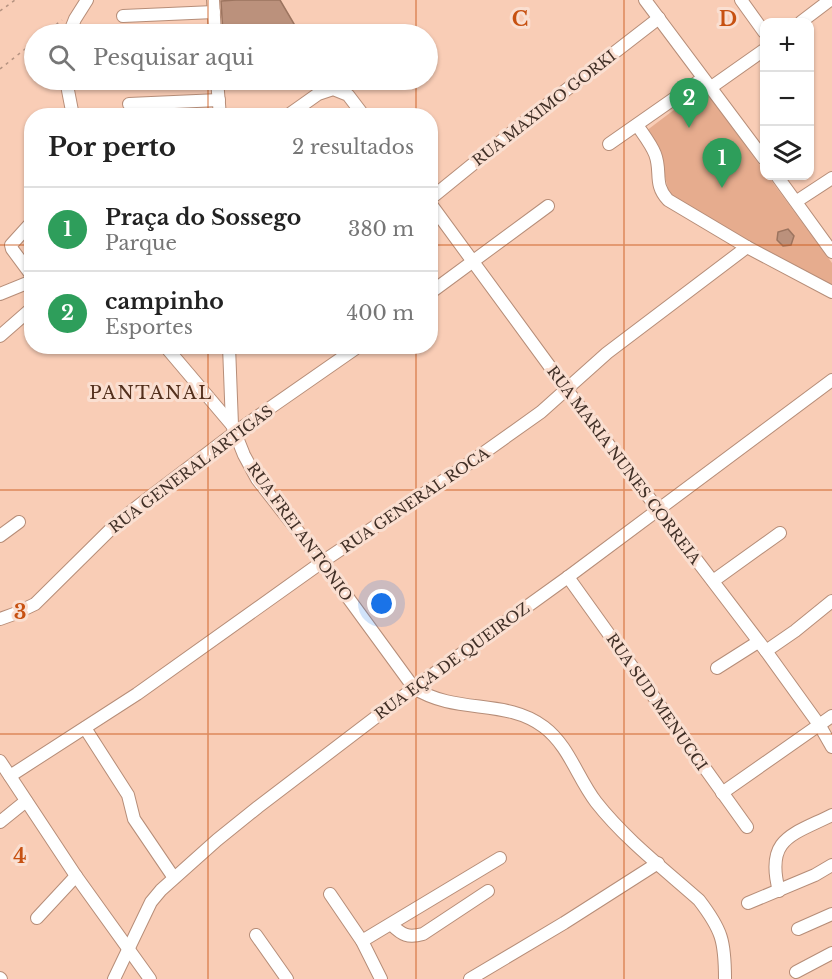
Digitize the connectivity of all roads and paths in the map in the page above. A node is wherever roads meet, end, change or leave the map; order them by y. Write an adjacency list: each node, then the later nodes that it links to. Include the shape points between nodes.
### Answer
1 (15, 0): 7 (path)
2 (87, 0): 11 (street)
3 (645, 0): 9 (street)
4 (741, 0): 13 (street)
5 (829, 0): 10 (street)
6 (214, 6): 8 (street); 12 (street)
7 (0, 11)
8 (123, 16)
9 (659, 18): 17 (street); 33 (street, RUA MAXIMO GORKI, via 526,120)
10 (806, 18)
11 (73, 24)
12 (215, 24)
13 (760, 25)
14 (24, 50): 16 (path)
15 (760, 53): 17 (street)
16 (0, 69)
17 (706, 84): 28 (street); 30 (street)
18 (68, 90): 24 (street)
19 (218, 90): 22 (street)
20 (327, 90): 26 (street)
21 (336, 90): 27 (street, via 348,94)
22 (219, 100): 23 (street); 25 (street)
23 (129, 104)
24 (71, 108)
25 (220, 108)
26 (299, 108)
27 (358, 108)
28 (637, 125): 29 (street); 38 (street, via 656,155 659,185 668,200)
29 (609, 144)
30 (760, 153)
31 (832, 178): 34 (street)
32 (780, 180): 34 (street)
33 (438, 194)
34 (797, 201): 39 (street)
35 (548, 206): 40 (street)
36 (438, 212): 40 (street, RUA MARIA NUNES CORREIA)
37 (24, 231): 41 (street, via 11,245)
38 (747, 247): 44 (street); 52 (street, RUA GENERAL ROCA, via 633,333)
39 (832, 252)
40 (472, 261): 43 (street); 52 (street, RUA MARIA NUNES CORREIA)
41 (24, 265)
42 (24, 284): 45 (street)
43 (438, 286)
44 (832, 292)
45 (0, 294)
46 (24, 315): 47 (street)
47 (0, 336)
48 (172, 354): 53 (street, RUA FREI ANTONIO)
49 (229, 354): 53 (street)
50 (347, 354): 53 (street, RUA GENERAL ARTIGAS)
51 (832, 380): 54 (street, RUA EÇA DE QUEIROZ)
52 (567, 390): 54 (street, RUA MARIA NUNES CORREIA); 58 (street, RUA GENERAL ROCA, via 468,464)
53 (233, 429): 58 (street, RUA FREI ANTONIO, via 257,479); 62 (street, RUA GENERAL ARTIGAS, via 119,521 34,604)
54 (658, 509): 59 (street, RUA EÇA DE QUEIROZ); 60 (street, RUA MARIA NUNES CORREIA)
55 (19, 522): 57 (street)
56 (780, 533): 60 (street)
57 (0, 537)
58 (322, 562): 65 (street, RUA FREI ANTONIO); 68 (street, RUA GENERAL ROCA)
59 (568, 577): 65 (street, RUA EÇA DE QUEIROZ); 72 (street, RUA SUD MENUCCI)
60 (713, 581): 63 (street, RUA MARIA NUNES CORREIA)
61 (832, 601): 63 (street)
62 (0, 619)
63 (762, 646): 64 (street); 67 (street, RUA MARIA NUNES CORREIA)
64 (717, 668)
65 (414, 688): 78 (street, via 454,704 516,712 545,728 566,750 596,801); 81 (street, RUA EÇA DE QUEIROZ, via 258,807)
66 (832, 716): 67 (street)
67 (820, 726): 69 (street, RUA MARIA NUNES CORREIA); 72 (street)
68 (85, 728): 71 (street, RUA GENERAL ROCA); 81 (street, via 128,795 134,819)
69 (832, 747)
70 (0, 761): 71 (street)
71 (10, 776): 73 (street)
72 (722, 793): 76 (street, RUA SUD MENUCCI)
73 (26, 801): 75 (street); 80 (street)
74 (832, 815): 83 (street, via 783,842 775,864)
75 (0, 822)
76 (747, 827)
77 (500, 858): 88 (street)
78 (658, 863): 99 (street); 100 (street, via 699,900 719,929 724,943)
79 (832, 865): 83 (street)
80 (76, 876): 87 (street); 92 (street)
81 (174, 878): 92 (street, RUA EÇA DE QUEIROZ, via 151,902)
82 (488, 891): 88 (street, via 423,934 401,934)
83 (779, 891): 85 (street)
84 (330, 894): 91 (street)
85 (748, 903)
86 (832, 914): 89 (street)
87 (37, 918)
88 (392, 924): 91 (street)
89 (798, 929)
90 (256, 935): 97 (street)
91 (362, 941): 98 (street)
92 (128, 948): 95 (street, RUA EÇA DE QUEIROZ); 96 (street)
93 (832, 953): 94 (street)
94 (796, 972)
95 (114, 979)
96 (150, 979)
97 (287, 979)
98 (381, 979)
99 (470, 979)
100 (725, 979)

